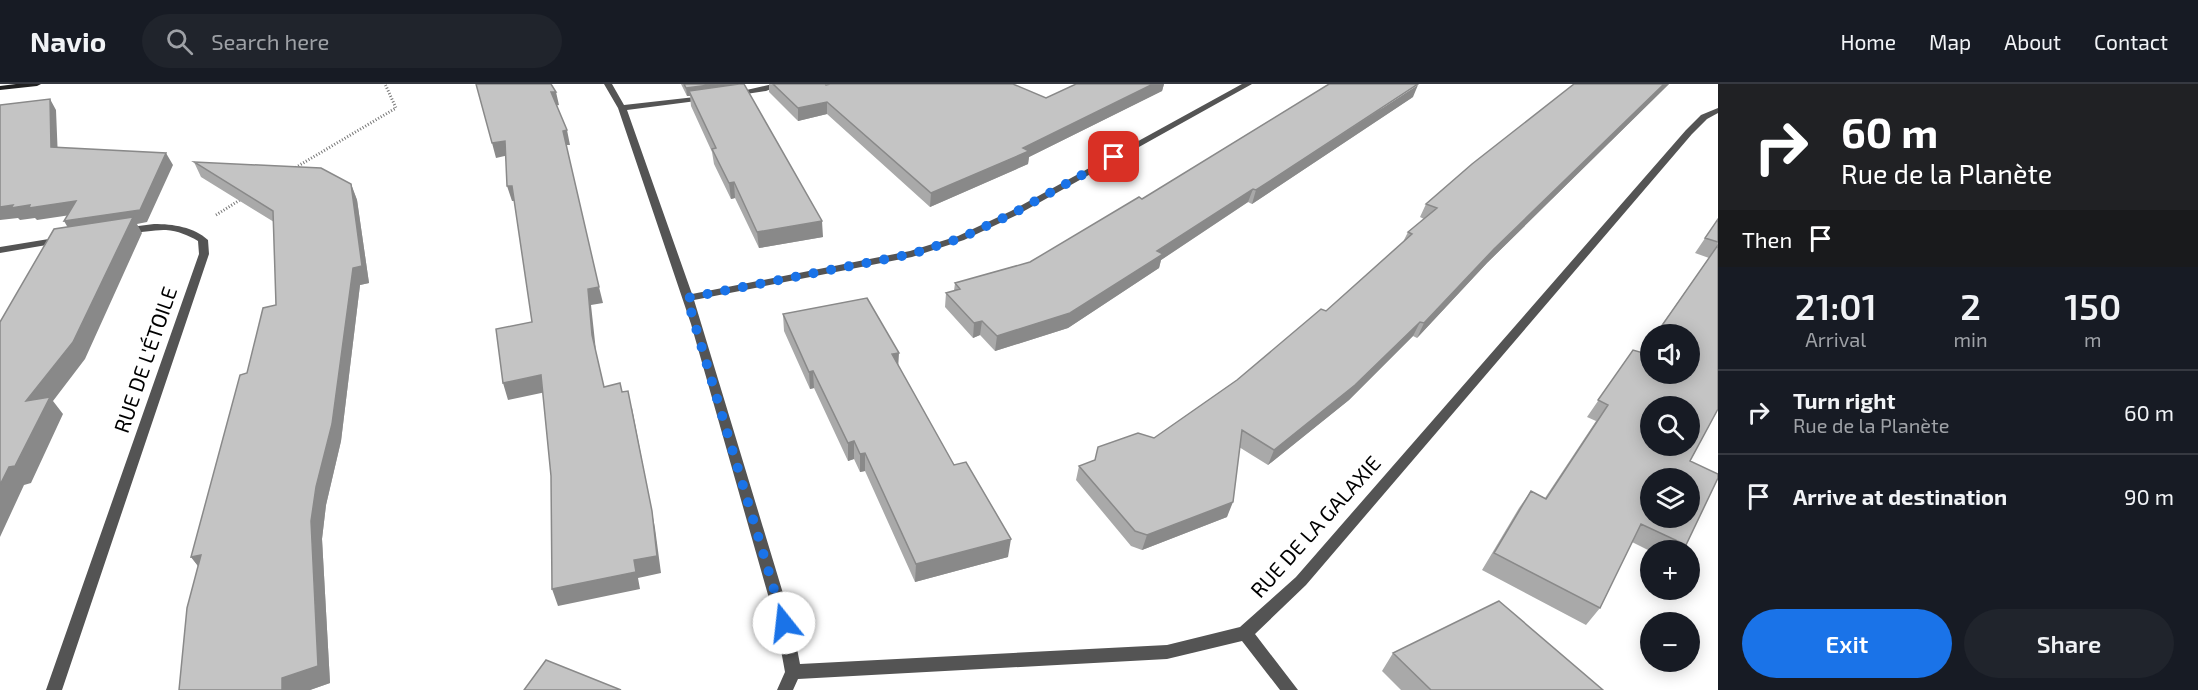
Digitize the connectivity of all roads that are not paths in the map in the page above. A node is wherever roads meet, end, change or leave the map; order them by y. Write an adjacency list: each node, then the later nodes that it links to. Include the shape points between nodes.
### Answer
1 (37, 84): 5 (street)
2 (608, 84): 8 (street)
3 (780, 84): 6 (street)
4 (1248, 84): 13 (street, via 1014,213 961,238 912,254)
5 (0, 88)
6 (726, 95)
7 (716, 96): 8 (street)
8 (622, 108): 13 (street)
9 (1718, 110): 14 (street, RUE DE LA GALAXIE, via 1689,132 1301,581)
10 (105, 233): 16 (street, RUE DE L'ÉTOILE, via 169,226 190,230 203,240 204,254)
11 (70, 239): 12 (street)
12 (0, 250)
13 (687, 298): 15 (street, via 784,623)
14 (1245, 633): 15 (street, RUE DE LA GALAXIE, via 1167,652); 18 (street)
15 (793, 672): 17 (street)
16 (54, 690)
17 (784, 690)
18 (1290, 690)

